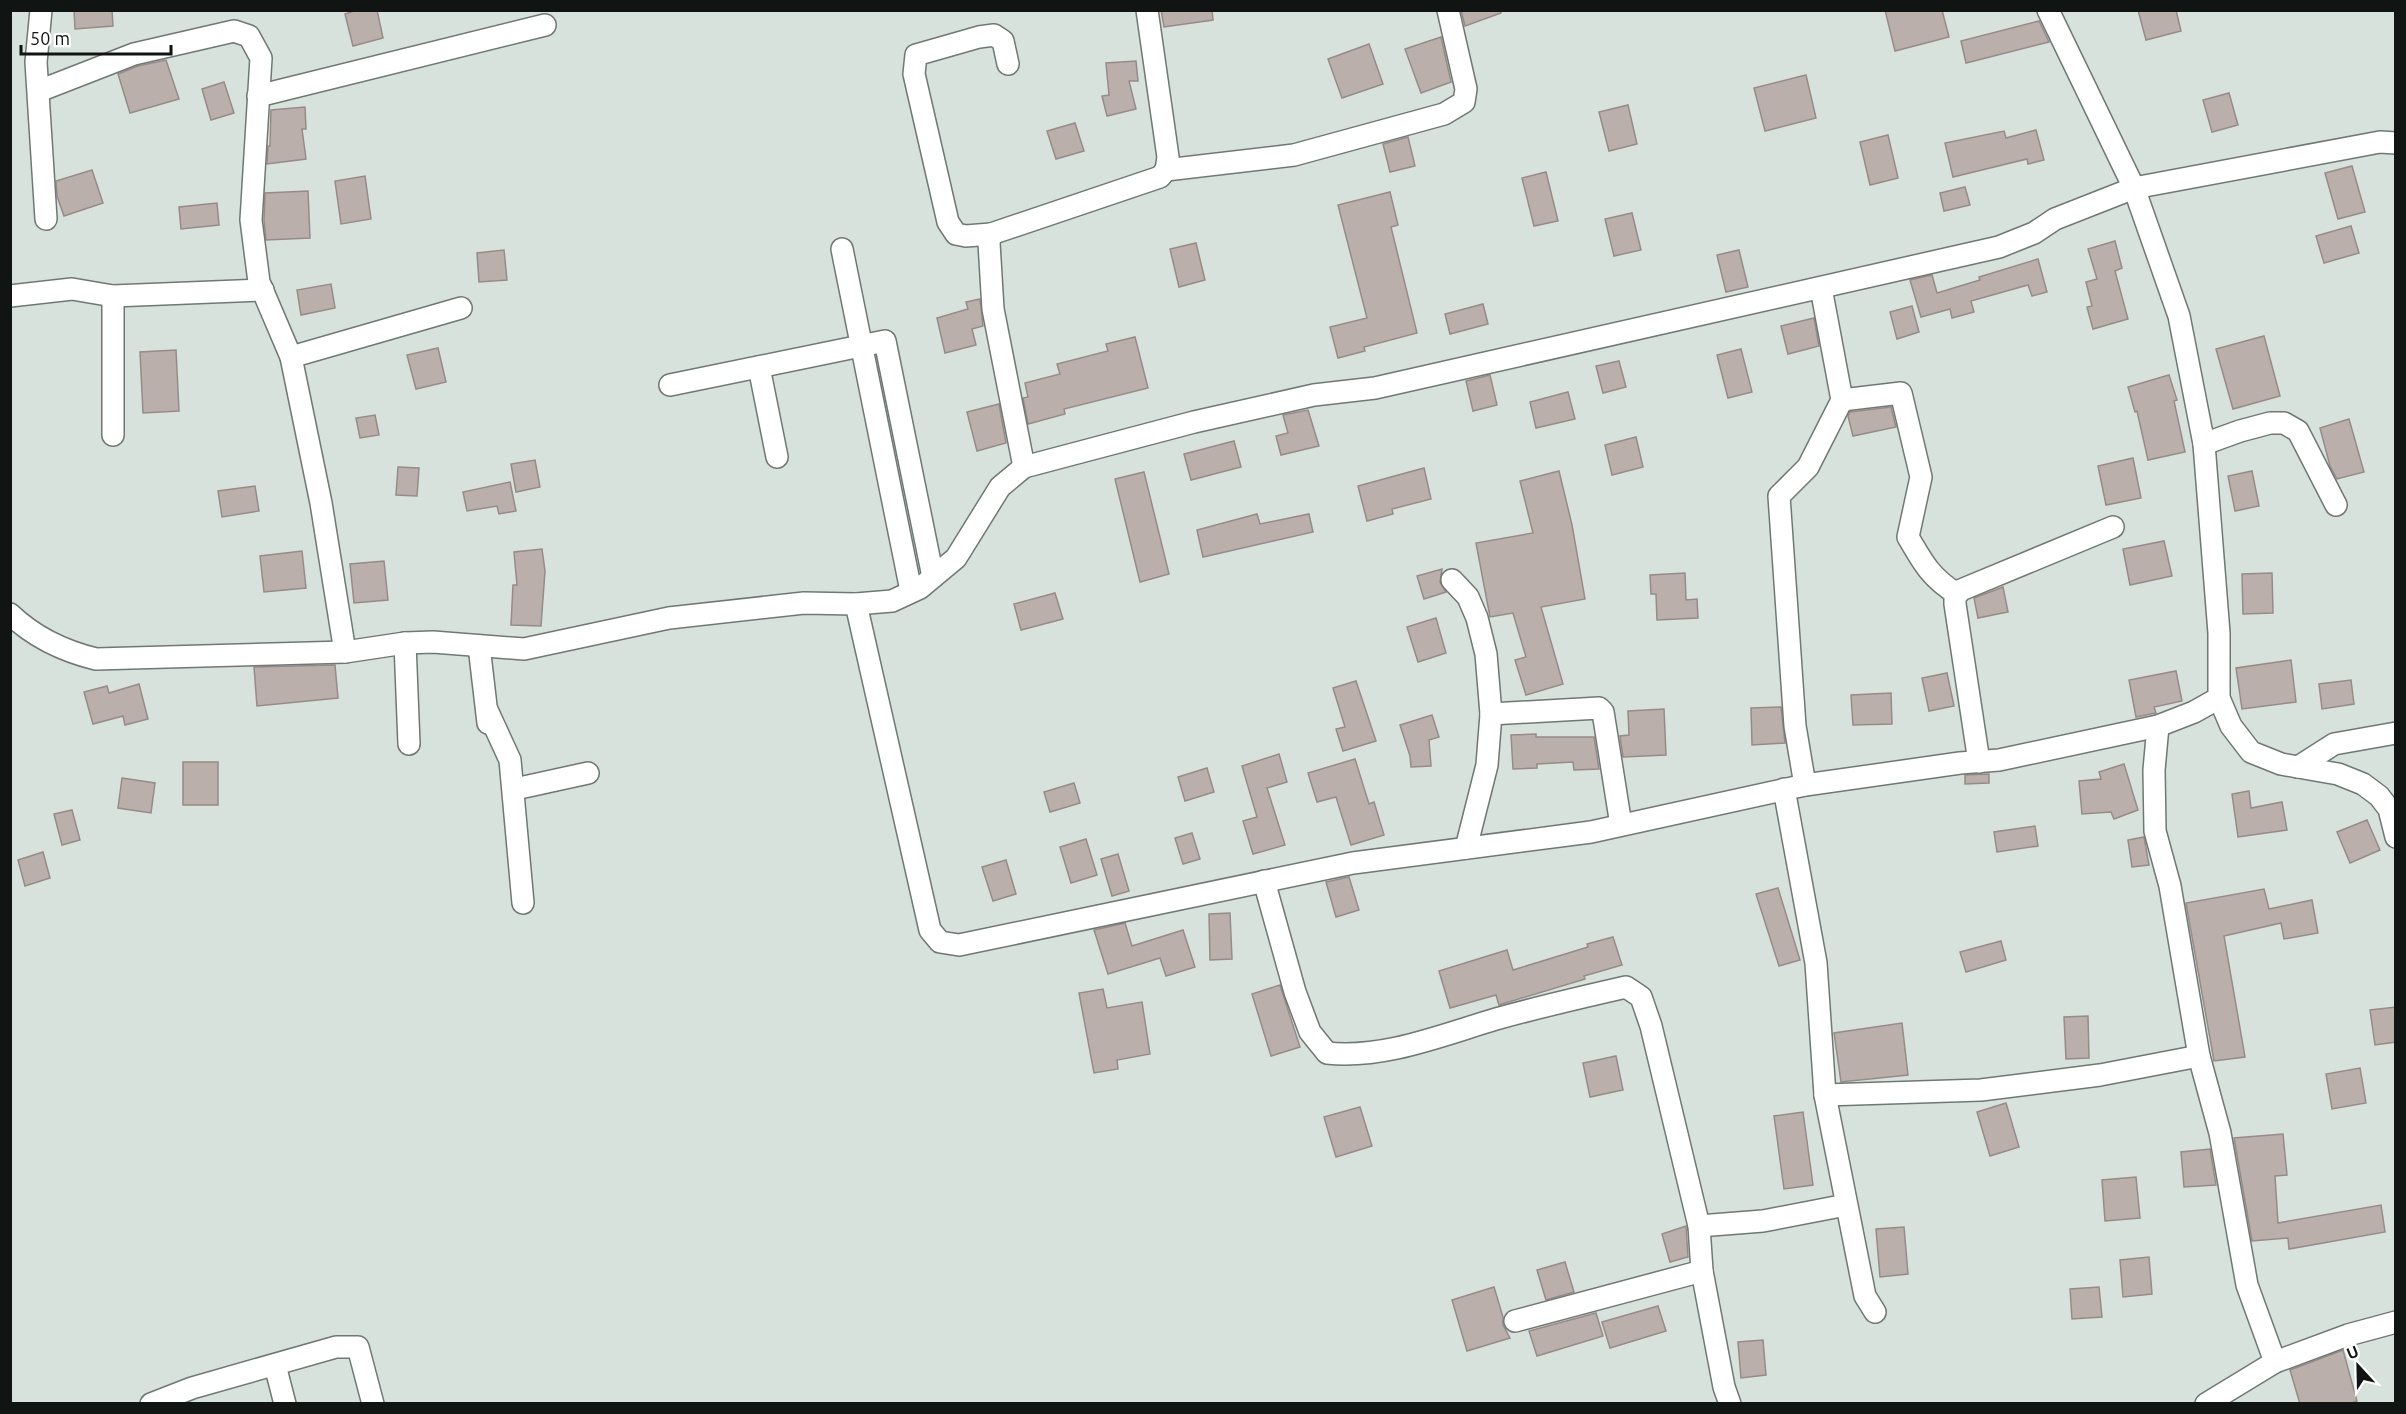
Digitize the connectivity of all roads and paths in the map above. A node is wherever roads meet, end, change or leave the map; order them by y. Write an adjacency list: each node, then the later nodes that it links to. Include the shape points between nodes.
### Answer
1 (41, 10): 7 (street, via 36,62)
2 (1147, 10): 10 (street, via 1168,158)
3 (1448, 10): 10 (street, via 1466,89 1464,102 1457,108 1294,155)
4 (2048, 10): 11 (street)
5 (545, 26): 8 (street)
6 (1008, 64): 13 (street, via 1003,41 993,35 916,55 914,61 948,222 956,234)
7 (39, 91): 8 (street, via 134,54 234,31 249,36 261,58); 12 (street)
8 (258, 96): 16 (street, via 251,220)
9 (2396, 143): 11 (street, via 2380,142)
10 (1166, 170): 13 (street, via 1160,177)
11 (2134, 188): 15 (street, via 2055,219 2000,247); 26 (street, via 2180,316)
12 (46, 219)
13 (991, 234): 28 (street, via 993,309)
14 (842, 249): 20 (street)
15 (1821, 288): 24 (street); 28 (street, via 1375,388 1314,395 1227,414)
16 (262, 290): 18 (street); 21 (street)
17 (10, 296): 18 (street, via 72,289)
18 (112, 296): 25 (street)
19 (462, 308): 21 (street)
20 (861, 346): 22 (street); 31 (street, via 885,341); 33 (street)
21 (291, 357): 39 (street, via 321,503)
22 (759, 367): 23 (street); 27 (street)
23 (670, 385)
24 (1842, 400): 34 (street, via 1901,393 1922,477 1908,537 1940,583); 50 (street, via 1808,467 1779,496)
25 (113, 435)
26 (2204, 444): 29 (street, via 2270,423 2284,423 2298,431); 40 (street, via 2219,633)
27 (777, 457)
28 (1024, 467): 31 (street, via 1000,487 956,558)
29 (2336, 505)
30 (2113, 527): 34 (street)
31 (933, 577): 33 (street)
32 (1452, 580): 42 (street, via 1468,597 1478,618 1486,654)
33 (911, 591): 35 (street, via 892,601)
34 (1957, 594): 47 (street, via 1955,604)
35 (856, 604): 38 (street, via 804,603 669,618 524,649); 55 (street, via 930,930 940,942 959,945)
36 (10, 614): 39 (street, via 41,639 96,659)
37 (405, 644): 38 (street); 39 (street); 46 (street)
38 (479, 646): 41 (street)
39 (345, 652)
40 (2219, 698): 43 (street); 48 (street, via 2231,726 2251,752)
41 (487, 710): 45 (street); 51 (street, via 510,760)
42 (1491, 714): 52 (street, via 1599,708 1603,712); 54 (street, via 1487,765)
43 (2158, 726): 47 (street); 57 (street, via 2155,831 2170,886)
44 (2396, 733): 48 (street, via 2334,744)
45 (489, 736)
46 (410, 744)
47 (1979, 762): 50 (street)
48 (2298, 767): 53 (street, via 2338,774 2363,784 2388,809)
49 (588, 773): 51 (street)
50 (1795, 787): 52 (street); 58 (street, via 1823,1030)
51 (515, 789): 56 (street)
52 (1622, 825): 54 (street)
53 (2396, 837)
54 (1466, 848): 55 (street, via 1353,863)
55 (1264, 881): 60 (street, via 1295,992 1310,1032 1327,1053 1351,1056 1398,1047 1626,987 1641,997)
56 (524, 903)
57 (2199, 1056): 58 (street, via 2100,1075 1982,1090); 65 (street, via 2220,1133 2247,1285)
58 (1825, 1095): 59 (street)
59 (1846, 1205): 60 (street, via 1763,1221); 62 (street, via 1865,1296)
60 (1699, 1226): 61 (street)
61 (1702, 1271): 63 (street); 71 (street)
62 (1875, 1312)
63 (1515, 1321)
64 (2396, 1322): 65 (street)
65 (2275, 1362): 72 (street)
66 (274, 1365): 67 (street); 69 (street); 70 (street, via 336,1347 358,1347)
67 (194, 1396): 68 (street)
68 (151, 1404)
69 (285, 1404)
70 (373, 1404)
71 (1730, 1404)
72 (2206, 1404)

